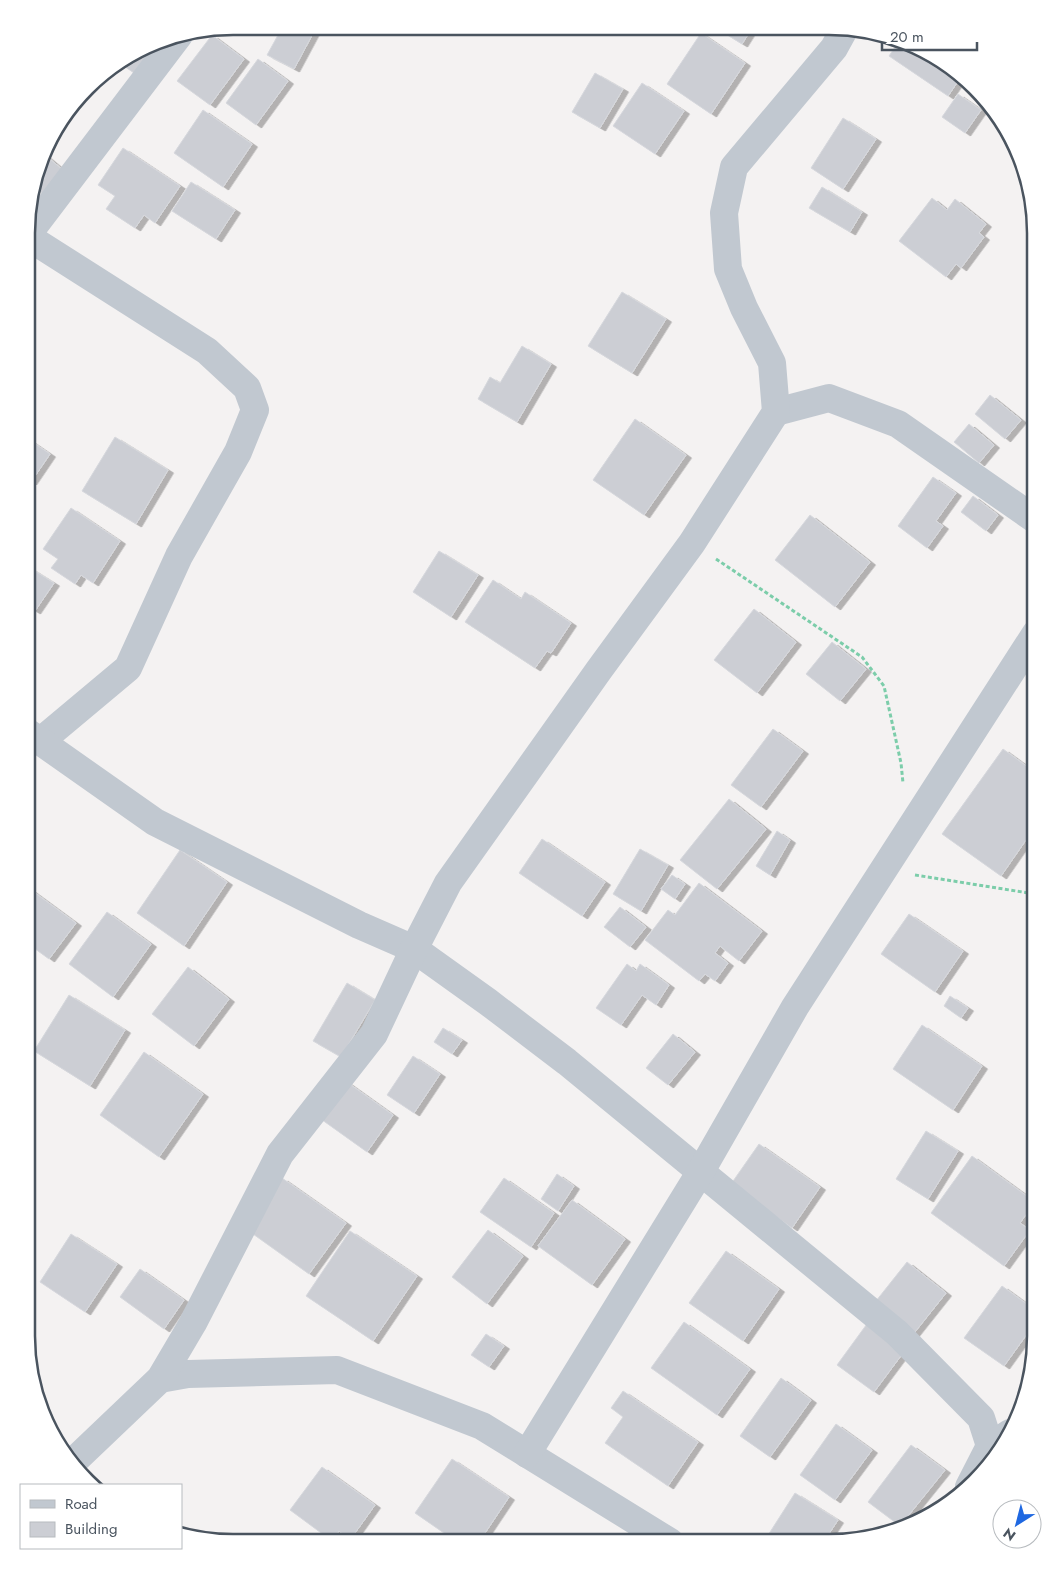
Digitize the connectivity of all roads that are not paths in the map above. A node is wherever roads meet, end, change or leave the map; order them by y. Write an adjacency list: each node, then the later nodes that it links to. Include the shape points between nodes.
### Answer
1 (840, 35): 5 (street, via 834,48 734,167 724,213 728,269 772,363)
2 (170, 46): 3 (street)
3 (35, 226)
4 (35, 240): 8 (street, via 207,351 247,388 255,410 238,452 179,556 128,668)
5 (776, 412): 6 (street, via 829,398 898,424); 9 (street, via 692,543 448,883)
6 (1027, 514)
7 (1027, 647): 10 (street, via 795,1007)
8 (35, 736): 9 (street, via 155,822)
9 (414, 949): 10 (street, via 568,1062); 11 (street, via 374,1034 280,1154 193,1323)
10 (701, 1171): 12 (street, via 897,1333); 13 (street)
11 (160, 1379): 13 (street, via 188,1374 337,1370 482,1426); 14 (street)
12 (999, 1437)
13 (527, 1454): 15 (street)
14 (77, 1457)
15 (657, 1534)

